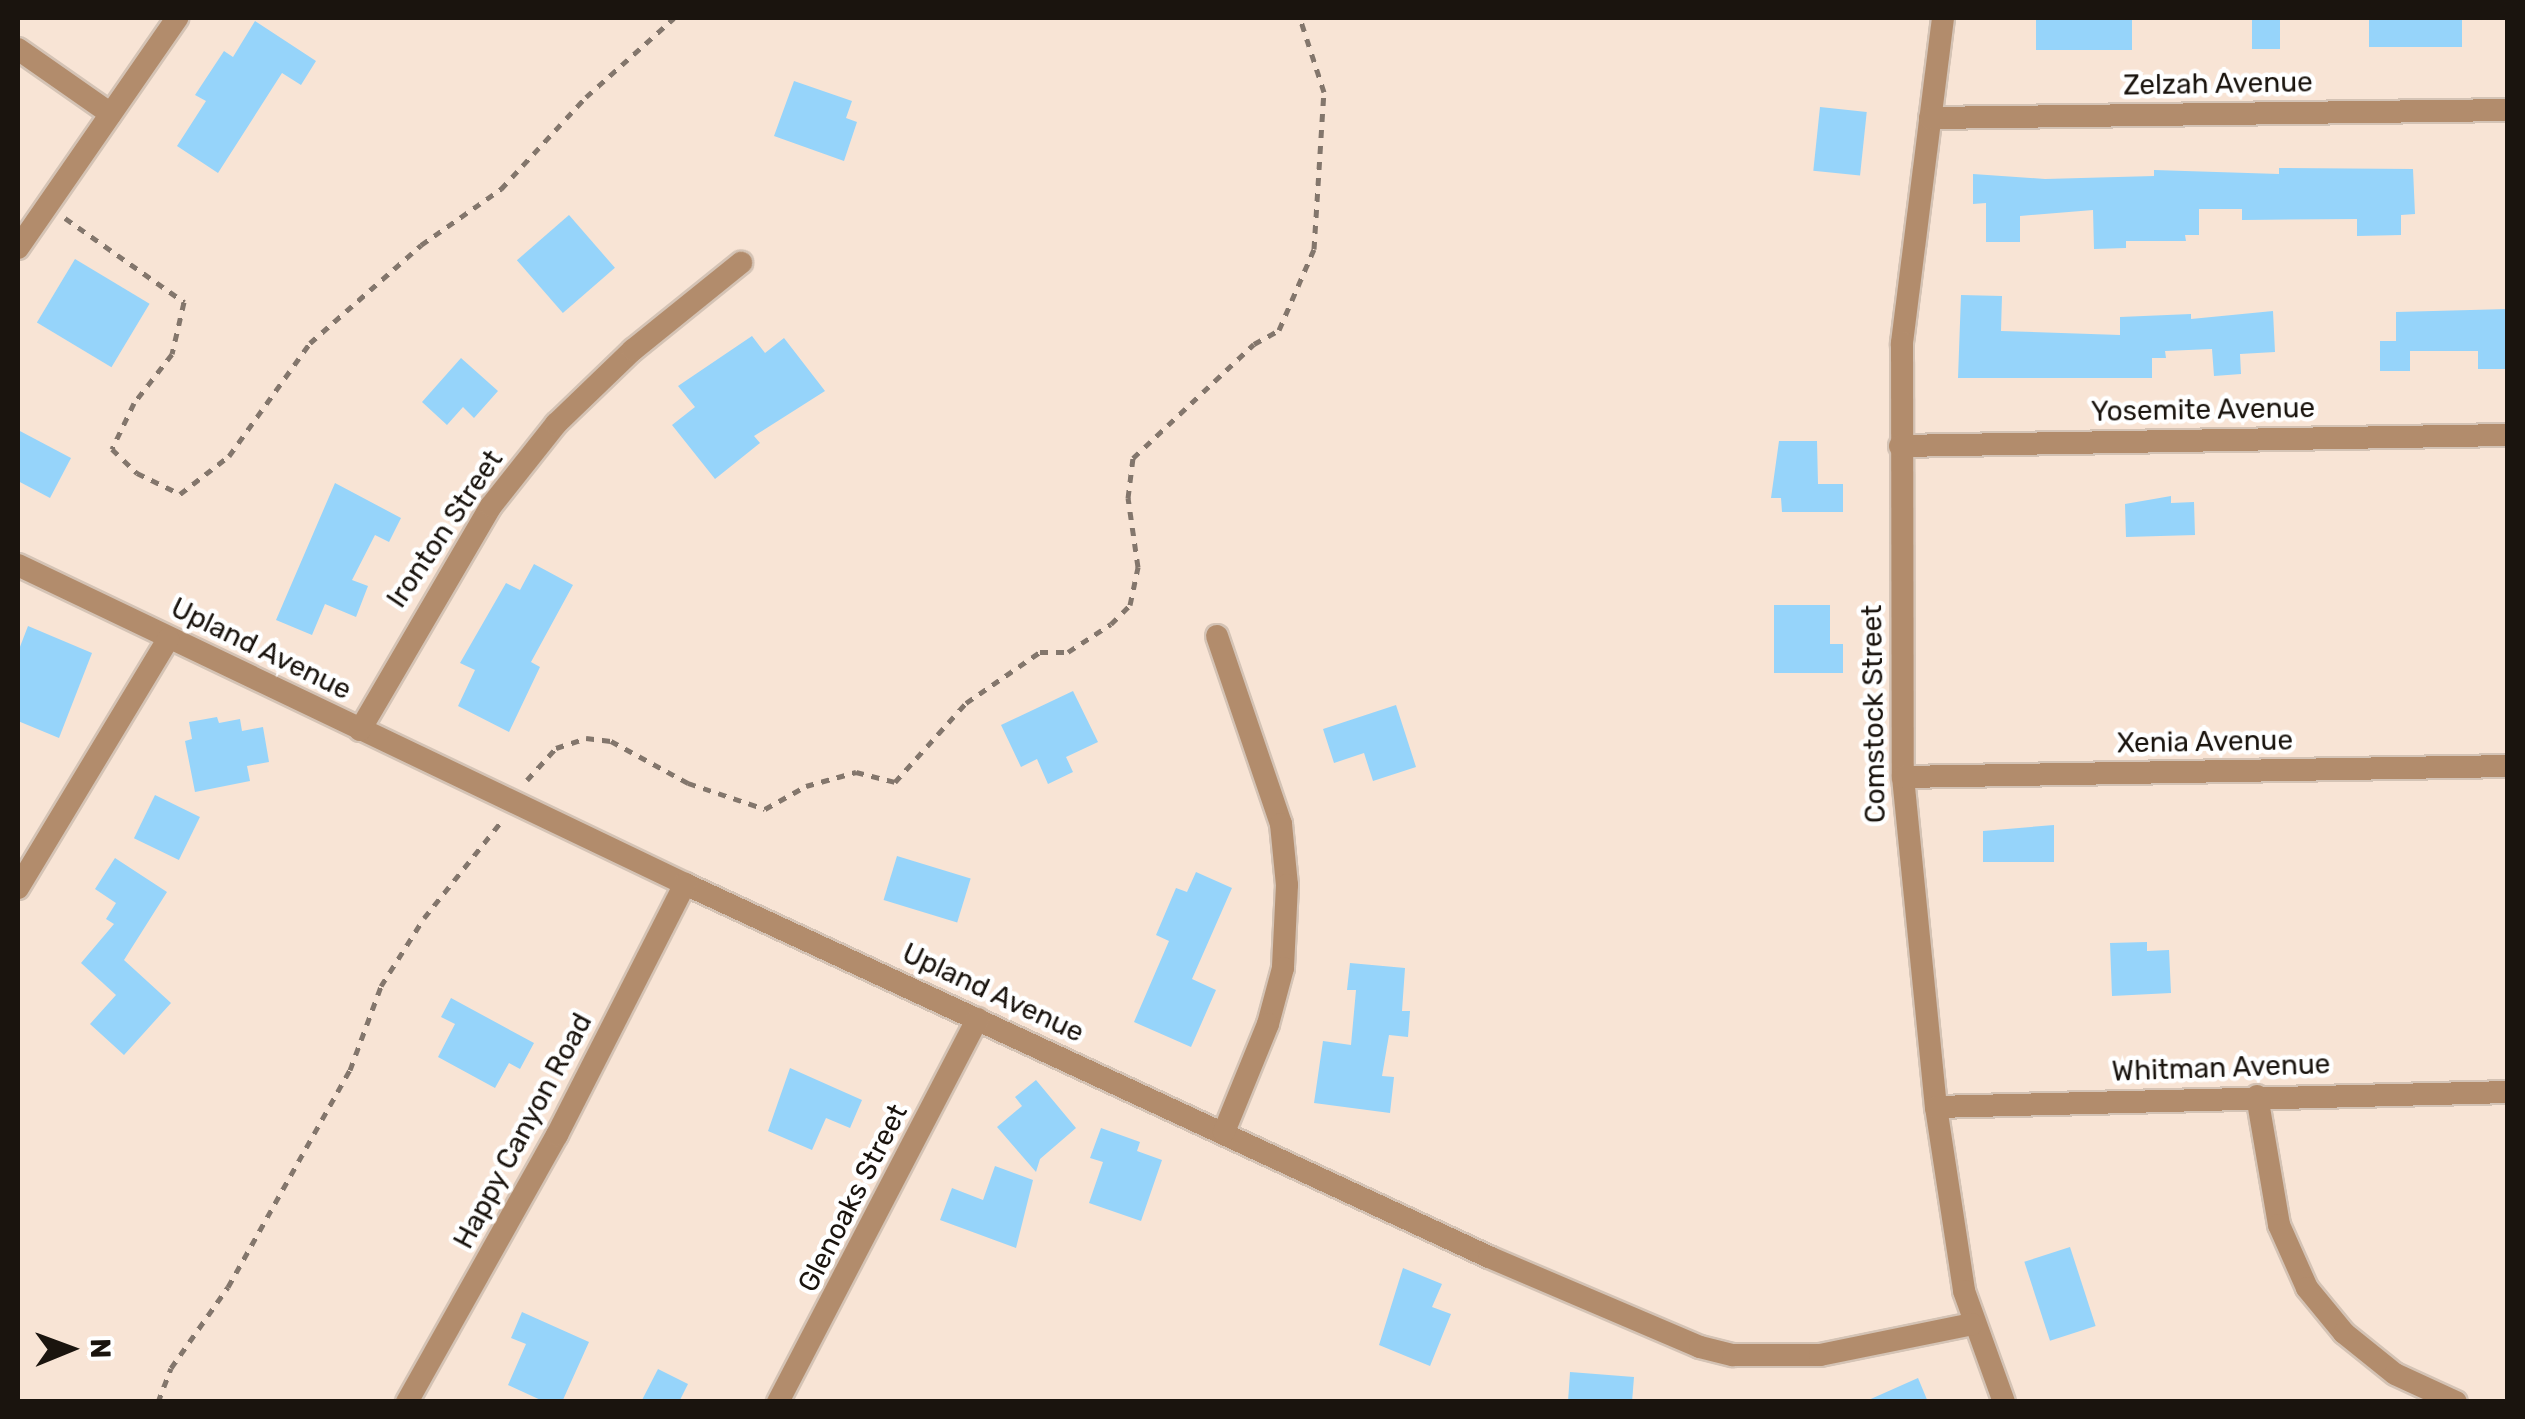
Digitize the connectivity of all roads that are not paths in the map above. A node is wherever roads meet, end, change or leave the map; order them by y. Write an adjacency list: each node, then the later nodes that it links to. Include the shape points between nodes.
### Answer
1 (177, 18): 5 (street)
2 (1943, 18): 6 (street, Comstock Street)
3 (18, 49): 5 (street)
4 (2508, 110): 6 (street, Zelzah Avenue)
5 (111, 114): 7 (street)
6 (1930, 118): 10 (street, Comstock Street, via 1902,344)
7 (18, 248)
8 (741, 263): 14 (street, Ironton Street, via 633,350 556,424 491,506)
9 (2508, 435): 10 (street, Yosemite Avenue)
10 (1900, 446): 16 (street, Comstock Street)
11 (18, 565): 13 (street, Upland Avenue)
12 (1217, 636): 23 (street, via 1281,824 1288,885 1278,986)
13 (168, 639): 14 (street, Upland Avenue); 18 (street)
14 (360, 730): 17 (street, Upland Avenue, via 521,791)
15 (2508, 766): 16 (street, Xenia Avenue)
16 (1902, 776): 22 (street, Comstock Street)
17 (685, 884): 19 (street, Upland Avenue); 25 (street, Happy Canyon Road, via 558,1135)
18 (18, 888)
19 (977, 1020): 23 (street, Upland Avenue); 26 (street, Glenoaks Street)
20 (2508, 1092): 21 (street, Whitman Avenue)
21 (2256, 1096): 22 (street, Whitman Avenue); 28 (street, via 2279,1225 2307,1288 2344,1333 2395,1374)
22 (1936, 1107): 24 (street, Comstock Street)
23 (1224, 1132): 24 (street, Upland Avenue, via 1700,1347 1733,1355 1820,1355)
24 (1972, 1324): 27 (street, Comstock Street)
25 (406, 1402)
26 (778, 1402)
27 (2004, 1402)
28 (2456, 1402)

